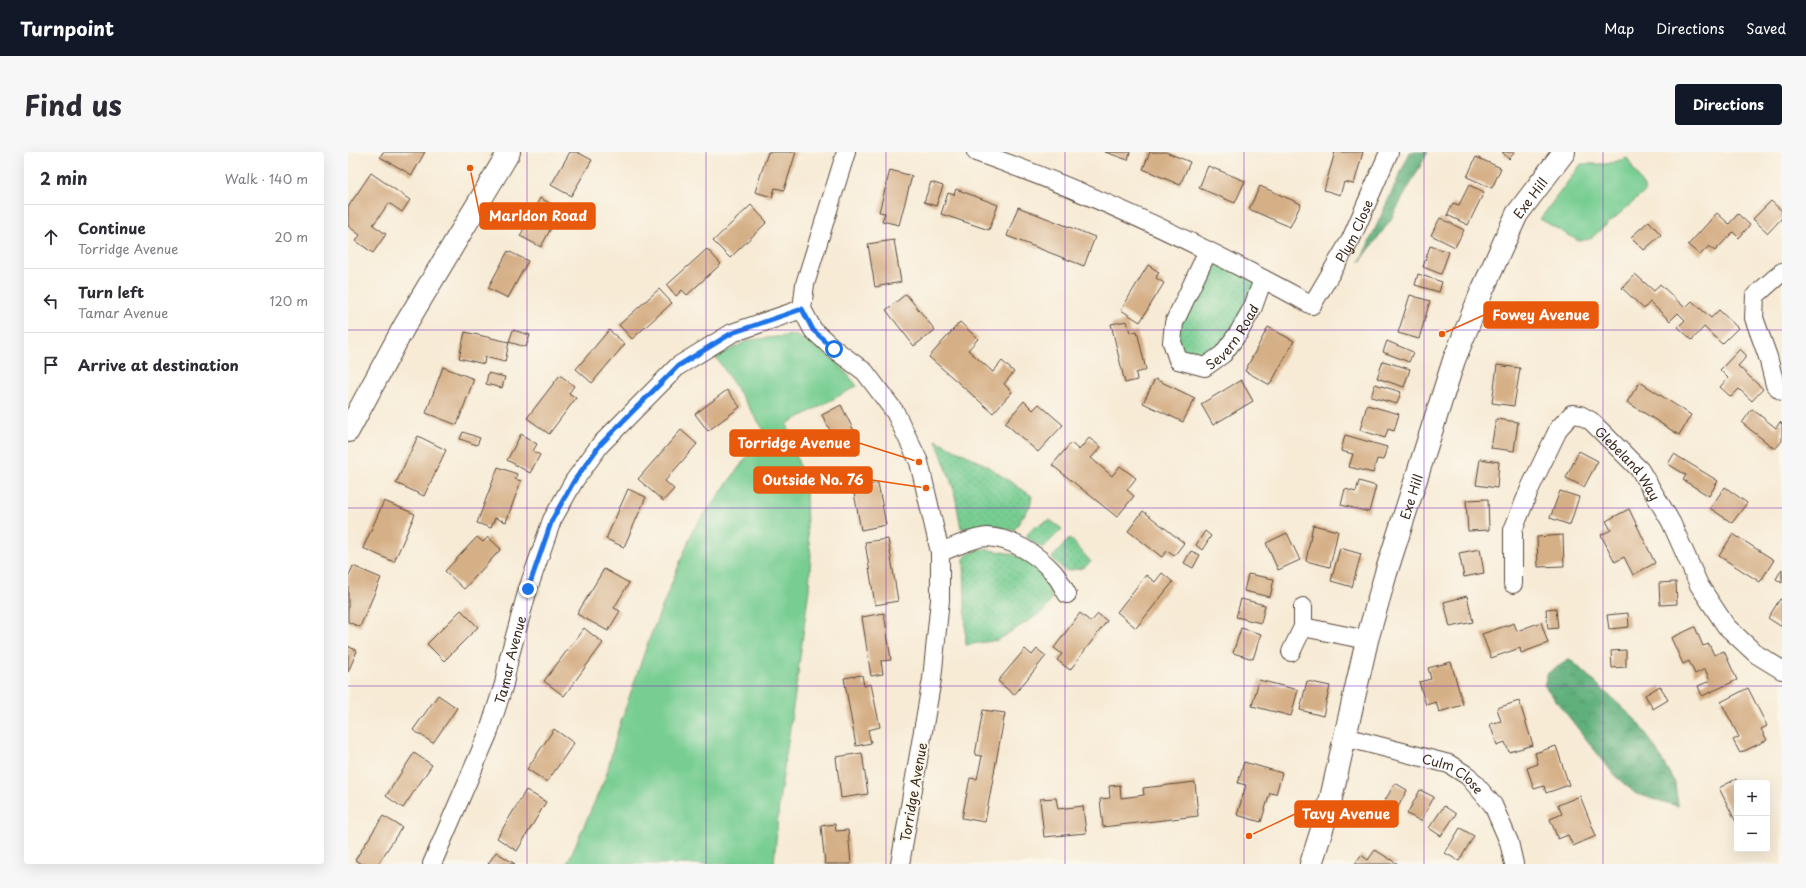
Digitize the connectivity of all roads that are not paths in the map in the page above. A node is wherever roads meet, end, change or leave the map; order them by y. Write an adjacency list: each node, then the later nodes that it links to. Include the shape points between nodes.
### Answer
1 (509, 152): 11 (street, via 404,328)
2 (846, 152): 9 (street, via 805,284)
3 (976, 152): 6 (street, via 1121,208)
4 (1389, 152): 8 (street, Plym Close, via 1351,239 1312,305)
5 (1564, 152): 17 (street, Exe Hill, via 1517,214 1454,360)
6 (1208, 251): 8 (street); 8 (street, Severn Road, via 1174,323 1172,342 1178,360 1205,367 1224,354 1253,307)
7 (1782, 272): 10 (street, via 1754,296 1754,318 1775,385)
8 (1263, 279)
9 (802, 309): 12 (street, Torridge Avenue, via 813,330 865,372 895,412 919,462); 21 (street, Tamar Avenue, via 732,333 678,366 600,445 574,481 552,520 528,589 504,684 488,734)
10 (1782, 391)
11 (348, 431)
12 (940, 552): 14 (street, via 987,537 1004,540 1039,559 1054,574); 22 (street, Torridge Avenue, via 940,600 932,679)
13 (1513, 584): 19 (street, Glebeland Way, via 1512,530 1530,486 1559,428 1572,414 1580,415 1591,421 1640,470 1671,522 1699,584 1726,626 1756,654)
14 (1067, 594)
15 (1303, 607): 16 (street)
16 (1303, 627): 17 (street); 18 (street)
17 (1367, 640): 20 (street, Exe Hill)
18 (1291, 652)
19 (1782, 670)
20 (1344, 737): 23 (street, Exe Hill, via 1329,806); 24 (street, Culm Close, via 1449,764 1468,776 1493,805 1509,842)
21 (432, 864)
22 (900, 864)
23 (1311, 864)
24 (1514, 864)

